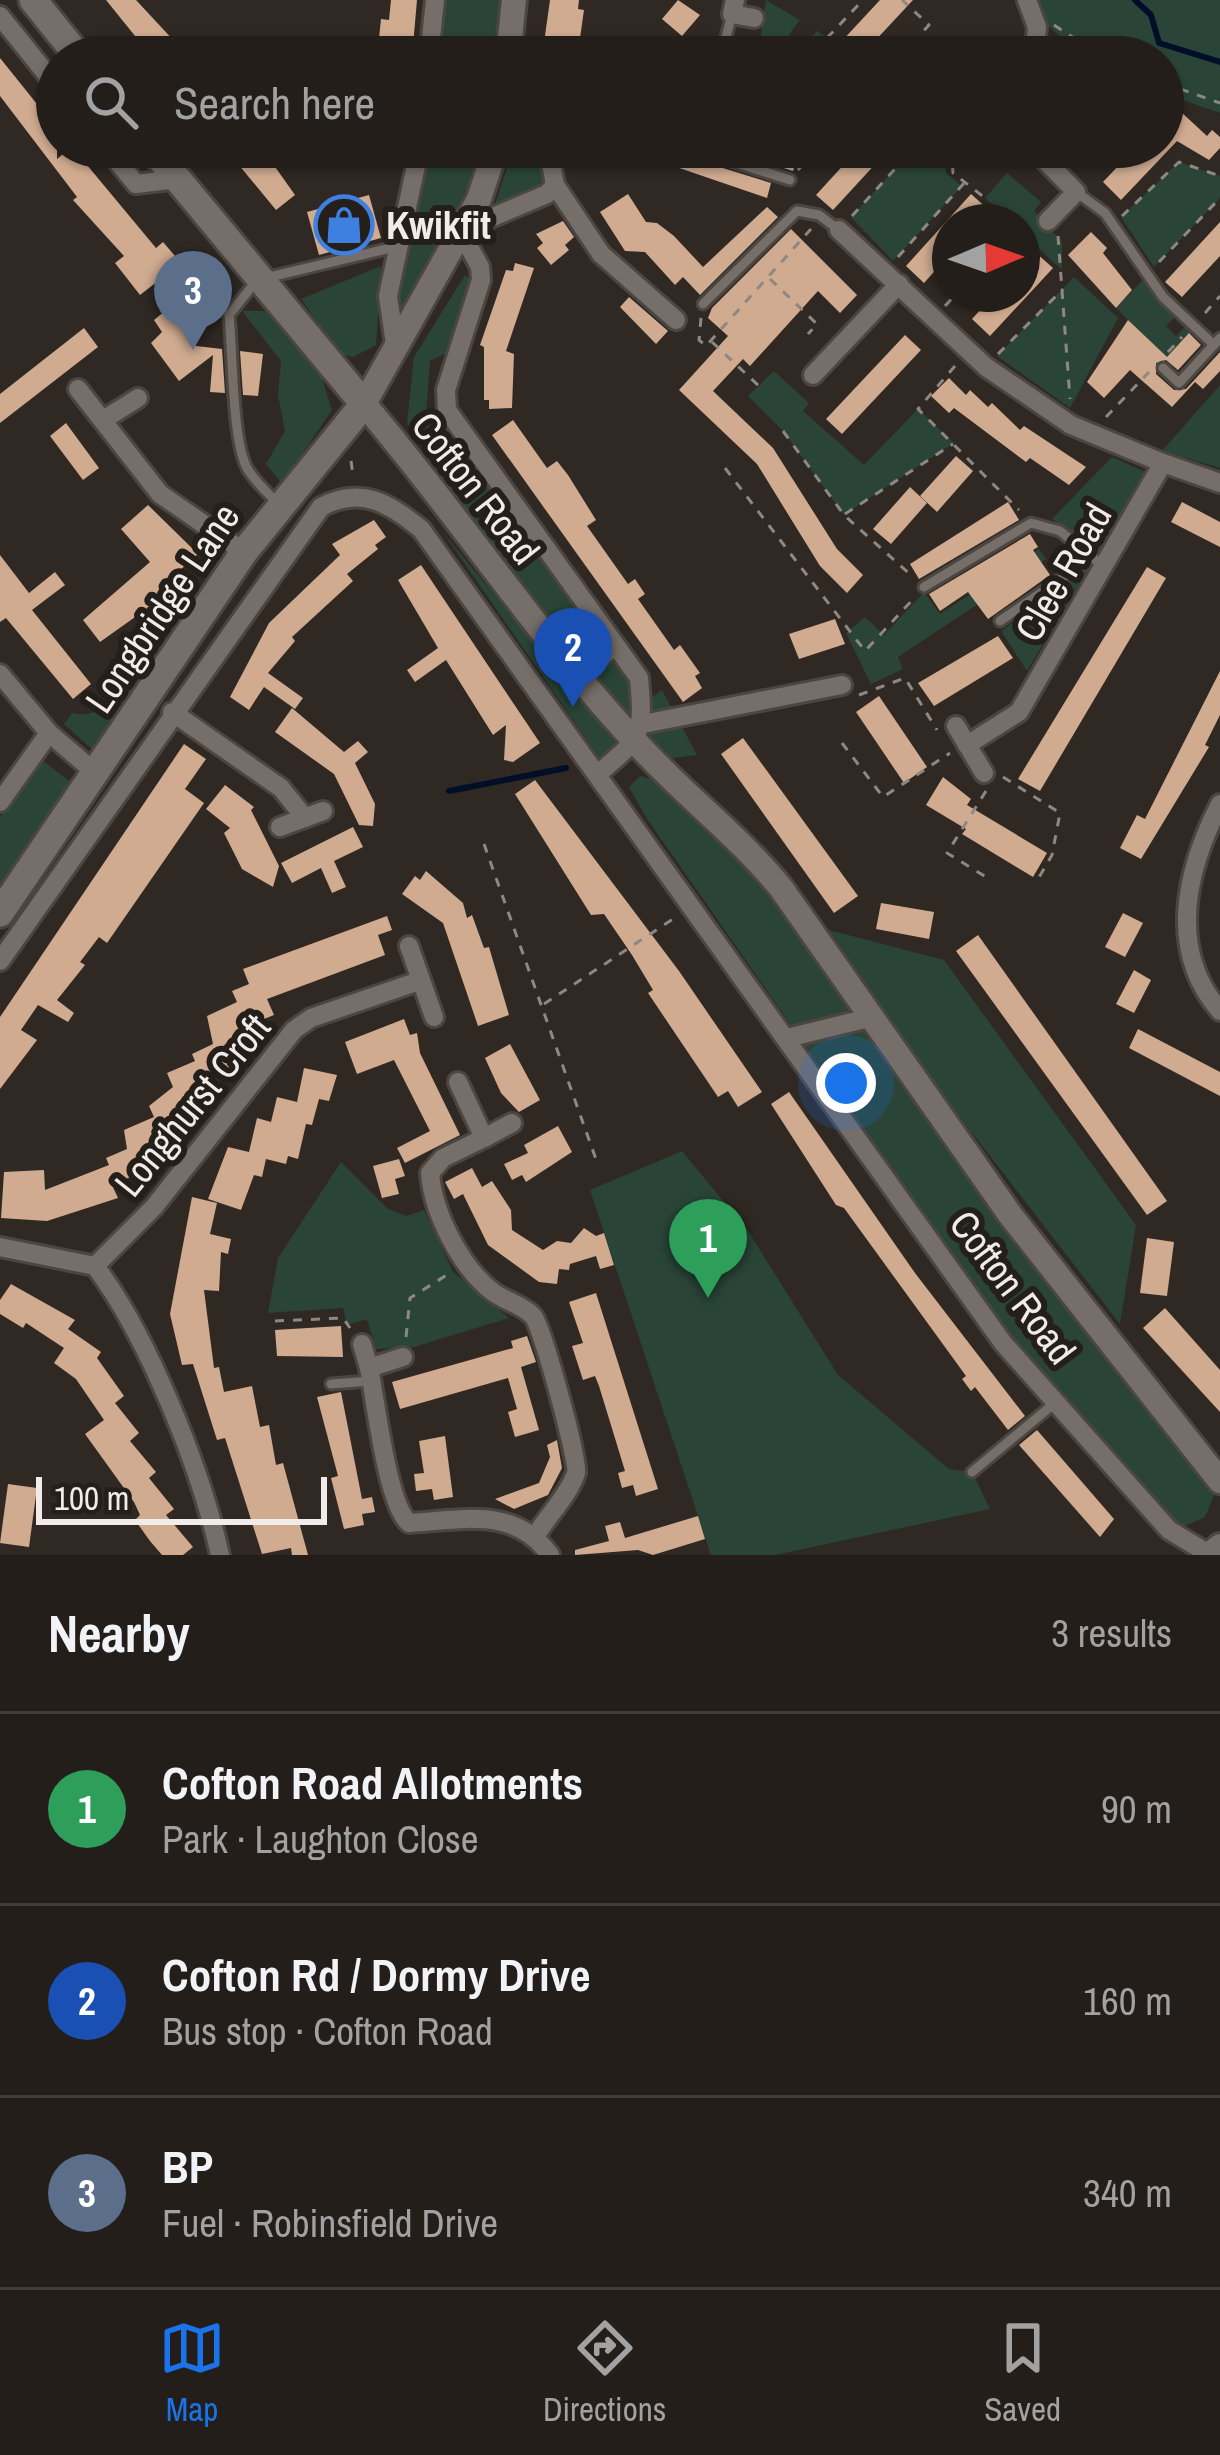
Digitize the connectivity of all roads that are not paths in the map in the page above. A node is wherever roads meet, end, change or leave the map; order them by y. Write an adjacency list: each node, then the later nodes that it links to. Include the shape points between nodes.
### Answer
1 (33, 0): 8 (main road)
2 (435, 0): 9 (street)
3 (514, 0): 10 (street)
4 (1028, 2): 11 (street)
5 (734, 7): 7 (street)
6 (0, 16): 12 (street)
7 (754, 18)
8 (62, 36)
9 (431, 36)
10 (510, 36)
11 (1035, 36)
12 (36, 61)
13 (123, 168): 20 (street, via 136,184)
14 (168, 168): 20 (main road)
15 (416, 168): 27 (street)
16 (487, 168): 26 (street, Longbridge Lane)
17 (552, 168): 22 (street)
18 (752, 168): 21 (lane)
19 (1052, 168): 23 (street)
20 (177, 179): 29 (main road)
21 (790, 180)
22 (555, 185): 26 (street); 31 (street, via 601,254)
23 (1069, 185): 24 (street); 32 (lane, via 1105,212 1147,275)
24 (1048, 221)
25 (839, 230): 28 (street); 30 (lane, via 797,211)
26 (461, 231): 33 (street, Longbridge Lane); 50 (street, Cofton Road, via 481,280 446,390 457,429)
27 (399, 246): 29 (lane); 33 (street, via 387,318)
28 (892, 278): 35 (street); 40 (street, via 986,368 1071,425)
29 (257, 280): 38 (main road); 43 (lane, via 229,315 236,436 248,471)
30 (703, 304)
31 (676, 320)
32 (1217, 341): 34 (lane, via 1179,382)
33 (396, 351): 38 (street, Longbridge Lane)
34 (1158, 368)
35 (813, 375)
36 (78, 389): 39 (street)
37 (138, 398): 39 (street)
38 (364, 404): 43 (main road, Longbridge Lane); 51 (street, Cofton Road)
39 (103, 420): 44 (street, via 160,494)
40 (1163, 463): 41 (street); 45 (street, Clee Road)
41 (1220, 483)
42 (371, 497): 49 (street, Longbridge Lane, via 322,507); 59 (street, Cofton Road, via 422,529)
43 (279, 505): 44 (main road, Longbridge Lane)
44 (244, 552): 47 (main road, Longbridge Lane)
45 (1099, 562): 46 (lane, via 1060,531 1031,523); 48 (lane); 58 (street, Clee Road, via 1018,712)
46 (924, 587)
47 (205, 611): 49 (street); 61 (main road, Longbridge Lane)
48 (1000, 621)
49 (232, 632): 54 (street, Longbridge Lane)
50 (615, 646): 51 (street); 56 (street, Cofton Road, via 639,678)
51 (575, 673): 56 (street, Cofton Road)
52 (0, 674): 57 (street)
53 (841, 694): 56 (street)
54 (172, 712): 64 (street, via 314,814); 67 (street, Longbridge Lane)
55 (956, 726): 58 (street)
56 (639, 733): 59 (street); 71 (street, Cofton Road, via 742,840)
57 (49, 734): 61 (street); 62 (street, Longbridge Lane)
58 (967, 745): 60 (street)
59 (600, 772): 72 (street, Cofton Road)
60 (984, 773)
61 (98, 774): 65 (main road, Longbridge Lane)
62 (0, 802)
63 (1220, 804): 69 (street, via 1190,877 1185,934 1202,991)
64 (280, 827)
65 (0, 913)
66 (409, 946): 68 (street)
67 (0, 961)
68 (419, 980): 70 (street); 77 (street, Longhurst Croft, via 294,1030 154,1208)
69 (1220, 1011)
70 (434, 1016)
71 (873, 1017): 72 (street); 84 (street, Cofton Road, via 1011,1216)
72 (787, 1038): 82 (street, Cofton Road, via 1003,1343)
73 (458, 1082): 75 (street)
74 (512, 1123): 75 (street)
75 (484, 1138): 85 (street, via 443,1158 430,1173 431,1194 467,1267 533,1316 550,1346 576,1474)
76 (0, 1247): 77 (street)
77 (95, 1266): 88 (street, via 154,1374 209,1506)
78 (362, 1344): 80 (street)
79 (404, 1357): 80 (street)
80 (370, 1374): 81 (lane); 85 (street, via 400,1514 410,1522 482,1516)
81 (331, 1384)
82 (1056, 1402): 83 (lane); 87 (street, Cofton Road, via 1169,1530)
83 (972, 1472)
84 (1220, 1481)
85 (536, 1535): 89 (street)
86 (1220, 1546): 87 (street)
87 (1209, 1554)
88 (220, 1555)
89 (550, 1555)

